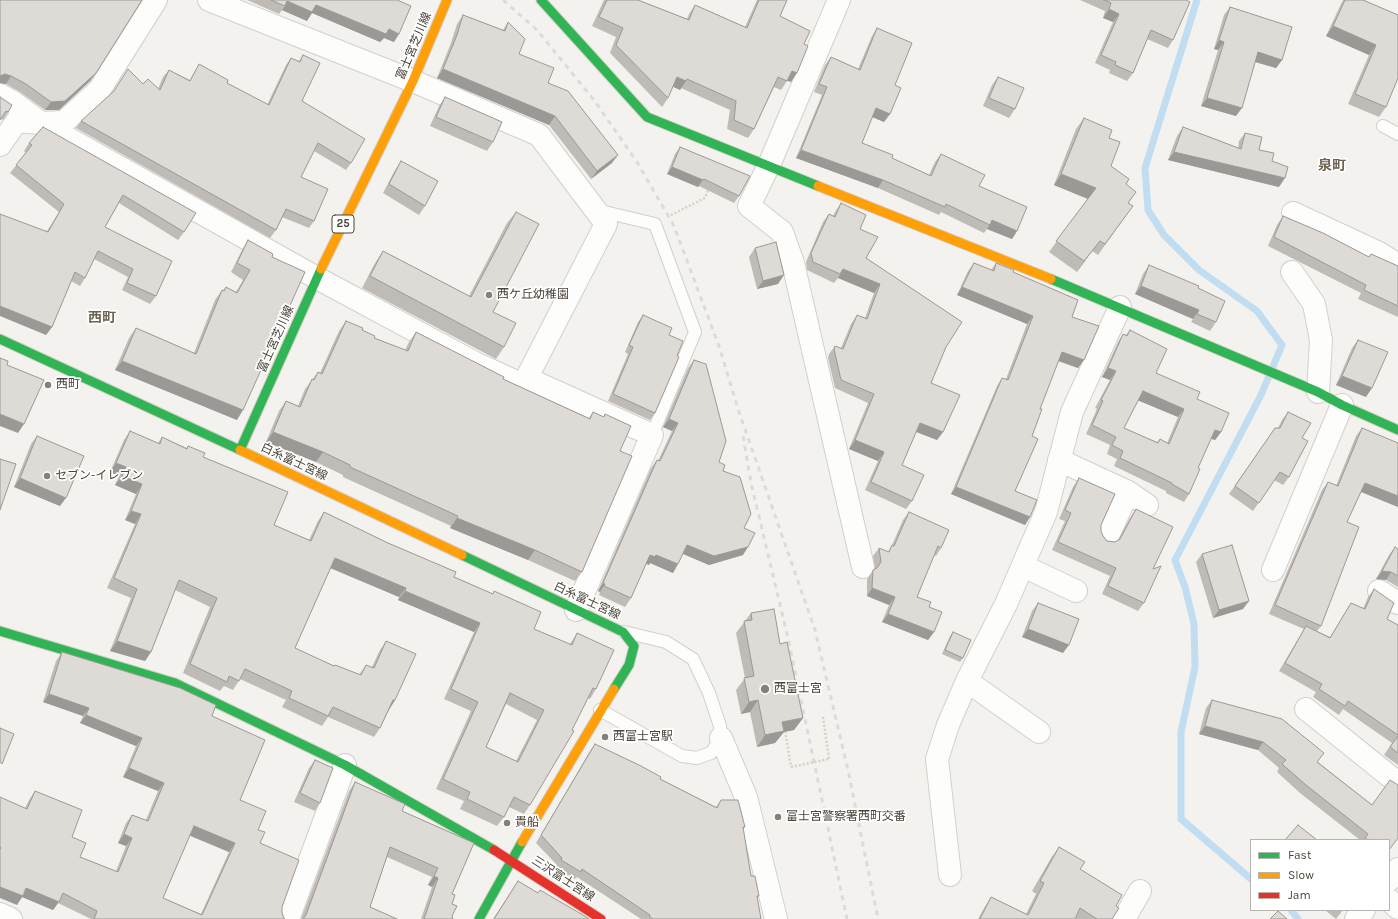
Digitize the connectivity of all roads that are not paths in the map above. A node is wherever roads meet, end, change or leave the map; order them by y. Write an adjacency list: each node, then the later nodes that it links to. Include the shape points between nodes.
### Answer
1 (156, 0): 8 (street, via 100,88 64,122)
2 (209, 0): 6 (street)
3 (447, 0): 6 (main road, 富士宮芝川線 / 25)
4 (541, 0): 12 (main road, via 647,117)
5 (839, 0): 12 (street)
6 (413, 80): 13 (street, via 539,135); 17 (main road, 富士宮芝川線 / 25)
7 (0, 96): 8 (street)
8 (42, 123): 11 (street, via 17,121); 17 (street)
9 (1383, 126): 10 (lane)
10 (1398, 134)
11 (0, 145)
12 (768, 165): 18 (main road); 31 (street, via 748,206 782,232 793,263)
13 (596, 210): 20 (street, via 606,224); 24 (lane, via 655,224 695,332)
14 (1293, 213): 15 (street, via 1379,253)
15 (1398, 265)
16 (1292, 272): 21 (street, via 1314,304 1321,340)
17 (317, 278): 20 (street, via 477,364); 25 (main road, 富士宮芝川線 / 25)
18 (1120, 307): 21 (main road); 26 (street, via 1072,412)
19 (0, 339): 25 (main road)
20 (523, 385): 24 (street, via 538,383)
21 (1318, 392): 22 (main road)
22 (1342, 405): 23 (main road); 32 (street)
23 (1398, 430)
24 (652, 436): 36 (street)
25 (240, 450): 36 (main road, 白糸富士宮線)
26 (1060, 460): 27 (street); 30 (street, via 1046,512)
27 (1128, 492): 28 (street); 29 (street)
28 (1147, 505)
29 (1107, 538)
30 (1023, 566): 34 (street); 39 (street)
31 (862, 567)
32 (1273, 570)
33 (1379, 591): 35 (street)
34 (1076, 592)
35 (1398, 603)
36 (576, 610): 38 (main road, 白糸富士宮線)
37 (0, 631): 44 (main road, 三沢富士宮線, via 175,683)
38 (623, 632): 41 (main road, 白糸富士宮線, via 634,646 629,665); 43 (lane, via 666,642 693,659 720,726)
39 (967, 681): 42 (street); 48 (street, via 937,759)
40 (1306, 709): 45 (street)
41 (600, 710): 43 (lane, via 682,756 697,758 711,753); 46 (main road, 白糸富士宮線)
42 (1040, 732)
43 (720, 738): 59 (street, via 746,797)
44 (345, 764): 46 (main road, 三沢富士宮線); 56 (street)
45 (1398, 783)
46 (511, 860): 57 (main road, 白糸富士宮線); 58 (main road, 三沢富士宮線)
47 (1398, 869): 49 (street)
48 (950, 875)
49 (1390, 879)
50 (1140, 891): 60 (street)
51 (1390, 901): 52 (street)
52 (1398, 908)
53 (1363, 911): 61 (street)
54 (0, 914): 55 (street)
55 (11, 919)
56 (288, 919)
57 (479, 919)
58 (601, 919)
59 (776, 919)
60 (1124, 919)
61 (1356, 919)

